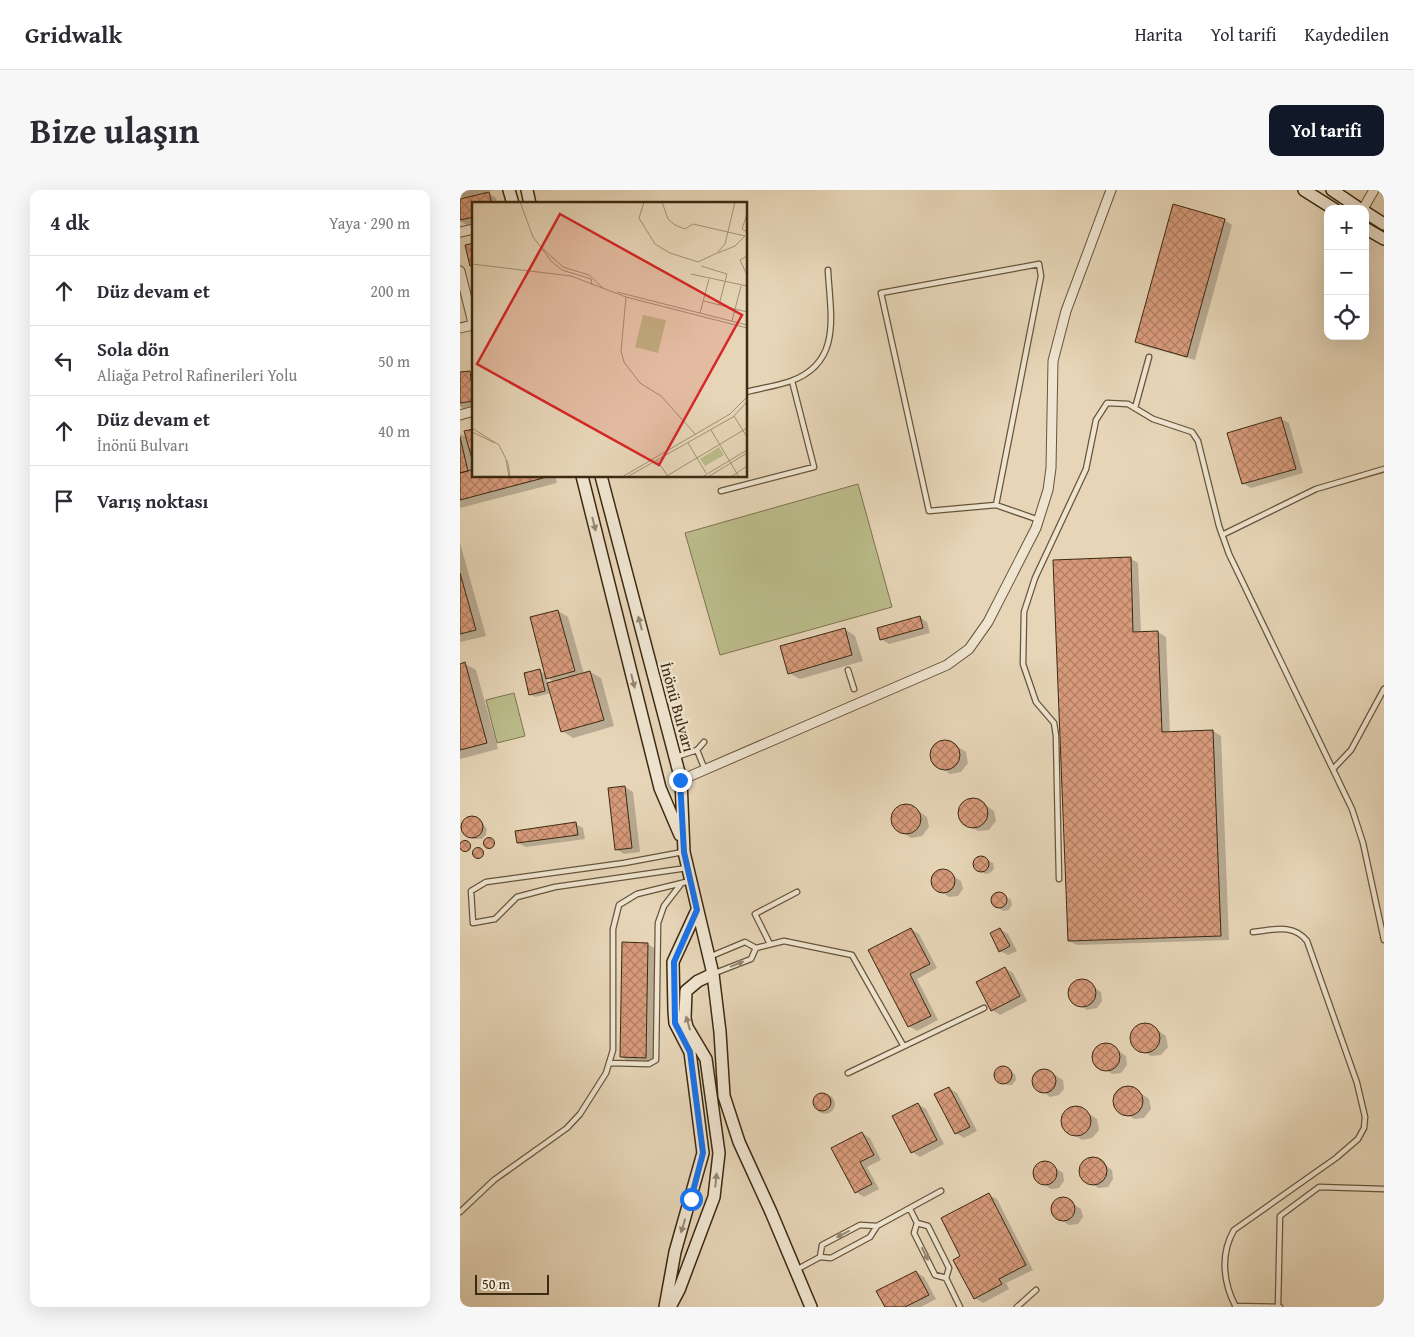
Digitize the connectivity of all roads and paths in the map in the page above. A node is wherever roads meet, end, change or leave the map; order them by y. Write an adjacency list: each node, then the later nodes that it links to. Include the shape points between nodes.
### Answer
1 (1111, 190): 24 (street, via 1066,311 1053,361 1051,468)
2 (1304, 190): 5 (street)
3 (1332, 190): 6 (street)
4 (1374, 190): 7 (street)
5 (1328, 205)
6 (1356, 205)
7 (1365, 205)
8 (1369, 215): 9 (street)
9 (1384, 224)
10 (1369, 230): 11 (street)
11 (1384, 239)
12 (828, 270): 16 (lane, via 831,336 827,352 810,370)
13 (460, 271): 14 (street)
14 (472, 318)
15 (1149, 357): 18 (lane)
16 (792, 381): 17 (lane); 22 (lane, via 814,467)
17 (748, 392)
18 (1135, 408): 25 (lane, via 1153,419 1192,432 1200,447); 37 (lane, via 1116,402 1107,403 1101,410 1086,469 1035,578 1024,612 1023,664 1036,702 1054,723 1056,736)
19 (1384, 469): 25 (lane, via 1316,489)
20 (582, 478): 35 (street, one-way to 35, via 660,788)
21 (602, 478): 31 (street, İnönü Bulvarı, one-way to 21)
22 (721, 491)
23 (996, 505): 23 (lane, via 929,511 881,293 1039,264 1041,276); 24 (lane)
24 (1038, 520): 33 (street, via 997,606 969,649 947,665)
25 (1222, 535): 32 (lane, via 1228,554)
26 (848, 670): 27 (lane)
27 (854, 689)
28 (1384, 689): 32 (lane, via 1351,750)
29 (704, 742): 30 (lane)
30 (698, 750): 31 (lane); 33 (lane)
31 (675, 758): 34 (street, İnönü Bulvarı)
32 (1333, 769): 42 (lane, via 1359,829)
33 (705, 770): 34 (street)
34 (680, 780): 35 (street, İnönü Bulvarı)
35 (683, 847): 36 (street); 36 (lane, via 624,863 486,882 471,891 473,923 495,920 517,896)
36 (687, 868): 38 (street)
37 (1059, 880)
38 (686, 882): 40 (street); 49 (lane, via 633,896 618,908 612,929 613,1050); 49 (lane, via 664,906 658,923 656,1060 649,1064)
39 (797, 892): 43 (lane, via 755,914)
40 (697, 910): 45 (street); 52 (street, via 674,962 675,1023 690,1052)
41 (1253, 932): 67 (lane, via 1288,929 1299,932 1307,941 1357,1082 1366,1123 1360,1136 1336,1158 1234,1230 1228,1244 1225,1270)
42 (1384, 940)
43 (770, 944): 44 (lane); 48 (lane, via 784,941 852,955)
44 (756, 948): 45 (lane, via 744,942); 46 (lane, one-way to 44, via 750,959)
45 (708, 958): 46 (street)
46 (713, 974): 51 (street, one-way to 46, via 706,1058 687,1027 686,991); 64 (street, via 724,1096 739,1142)
47 (984, 1008): 48 (lane, via 925,1038)
48 (903, 1045): 50 (lane)
49 (609, 1064): 60 (lane, via 601,1082 568,1128 494,1180)
50 (848, 1073)
51 (708, 1080): 52 (street); 53 (street)
52 (694, 1081): 54 (street)
53 (712, 1107): 54 (street); 55 (street)
54 (697, 1108): 56 (street)
55 (716, 1131): 56 (street); 69 (street, one-way to 55, via 714,1197 719,1153)
56 (700, 1133): 68 (street, one-way to 68, via 703,1153 675,1252)
57 (1384, 1189): 73 (lane, via 1319,1187 1280,1216)
58 (941, 1191): 59 (lane)
59 (910, 1209): 61 (lane); 62 (lane)
60 (460, 1212)
61 (917, 1223): 65 (lane, one-way to 65, via 914,1233 935,1275); 65 (lane, via 928,1226 949,1268)
62 (877, 1226): 63 (lane, via 870,1237 831,1258); 63 (lane, one-way to 63, via 860,1226 822,1245)
63 (820, 1257): 64 (lane)
64 (796, 1270): 70 (street)
65 (946, 1278): 71 (lane)
66 (1036, 1290): 72 (lane)
67 (1235, 1306): 73 (lane)
68 (665, 1307)
69 (670, 1307)
70 (811, 1307)
71 (960, 1307)
72 (1017, 1307)
73 (1279, 1307)

